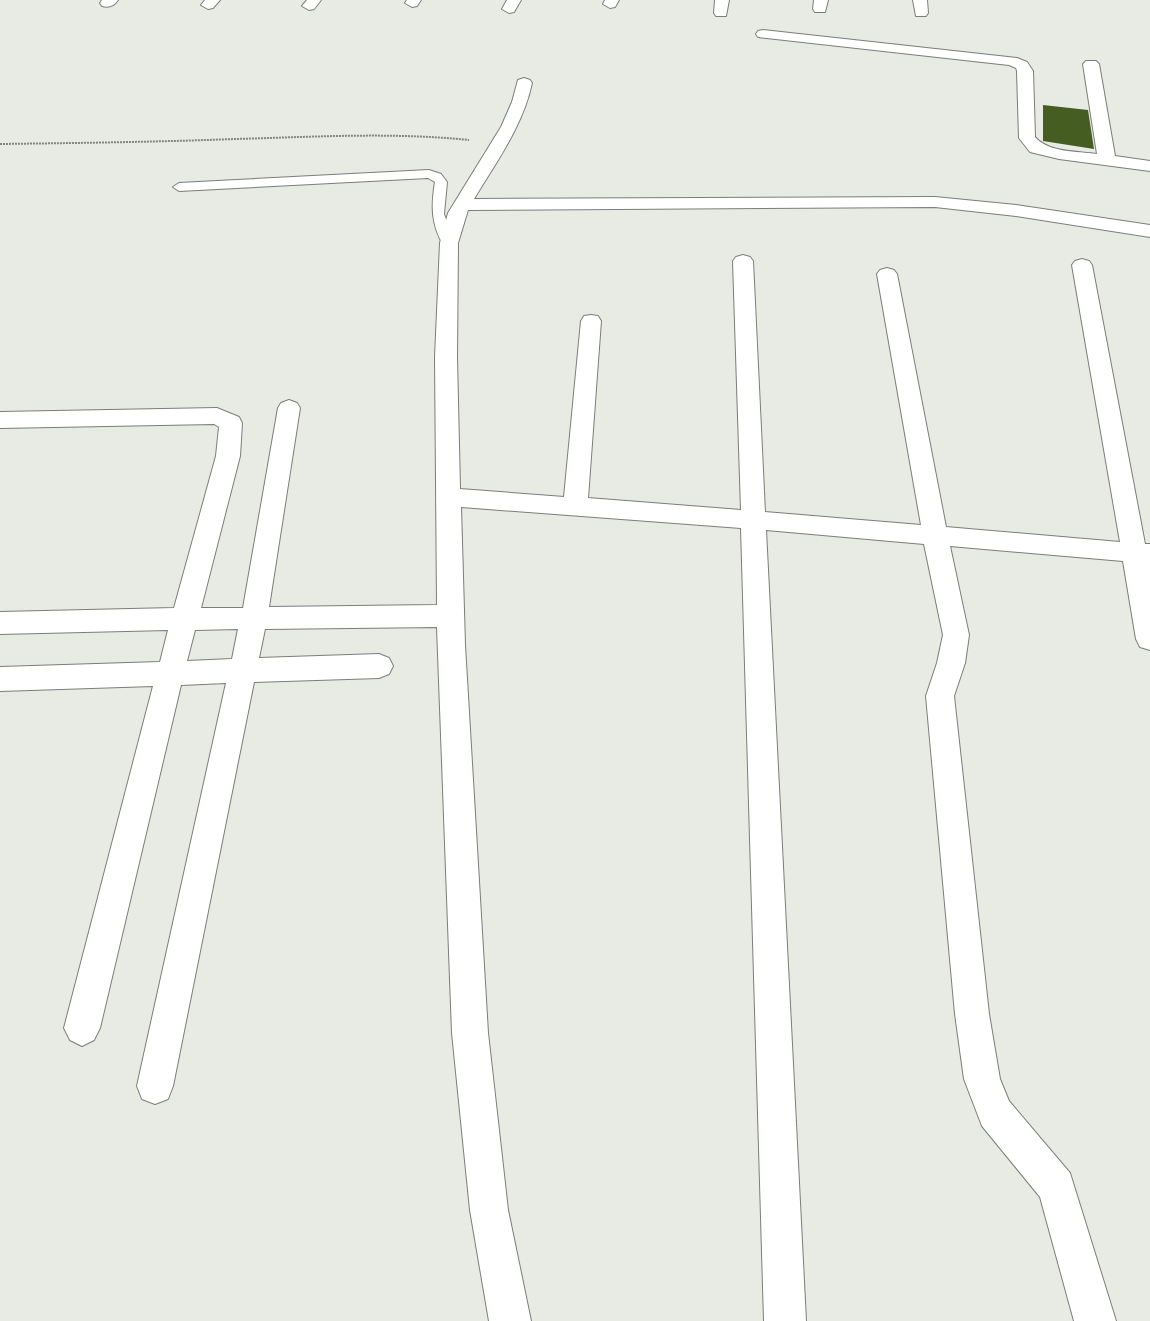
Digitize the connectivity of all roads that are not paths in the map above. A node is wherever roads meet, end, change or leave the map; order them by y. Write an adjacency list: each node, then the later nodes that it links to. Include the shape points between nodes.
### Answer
1 (763, 34): 4 (street, via 1012,60 1022,65 1025,71 1027,138 1036,148)
2 (1092, 64): 4 (street)
3 (524, 83): 7 (street, via 520,102 499,145)
4 (1108, 161): 5 (street)
5 (1150, 166)
6 (179, 187): 9 (lane, via 428,174 441,182 438,221)
7 (462, 205): 8 (street, via 935,202 970,204); 9 (street)
8 (1150, 231)
9 (449, 243): 16 (street, via 446,357)
10 (744, 261): 18 (street)
11 (1082, 265): 20 (street)
12 (887, 274): 19 (street)
13 (591, 321): 17 (street)
14 (289, 408): 23 (street)
15 (0, 420): 22 (street, via 217,416 231,423 228,456)
16 (448, 497): 17 (street); 21 (street)
17 (575, 507): 18 (street)
18 (753, 520): 19 (street); 33 (street)
19 (935, 535): 20 (street); 34 (street, via 956,635 951,664 940,696 972,1014 982,1079 995,1113 1056,1187)
20 (1142, 554): 25 (street)
21 (451, 616): 23 (street); 32 (street, via 470,1033 489,1210)
22 (185, 618): 23 (street); 24 (street); 28 (street)
23 (254, 618): 27 (street)
24 (0, 623)
25 (1150, 639)
26 (379, 666): 27 (street)
27 (244, 671): 28 (street); 31 (street)
28 (170, 674): 29 (street); 30 (street)
29 (0, 679)
30 (82, 1028)
31 (155, 1086)
32 (510, 1321)
33 (785, 1321)
34 (1095, 1321)

